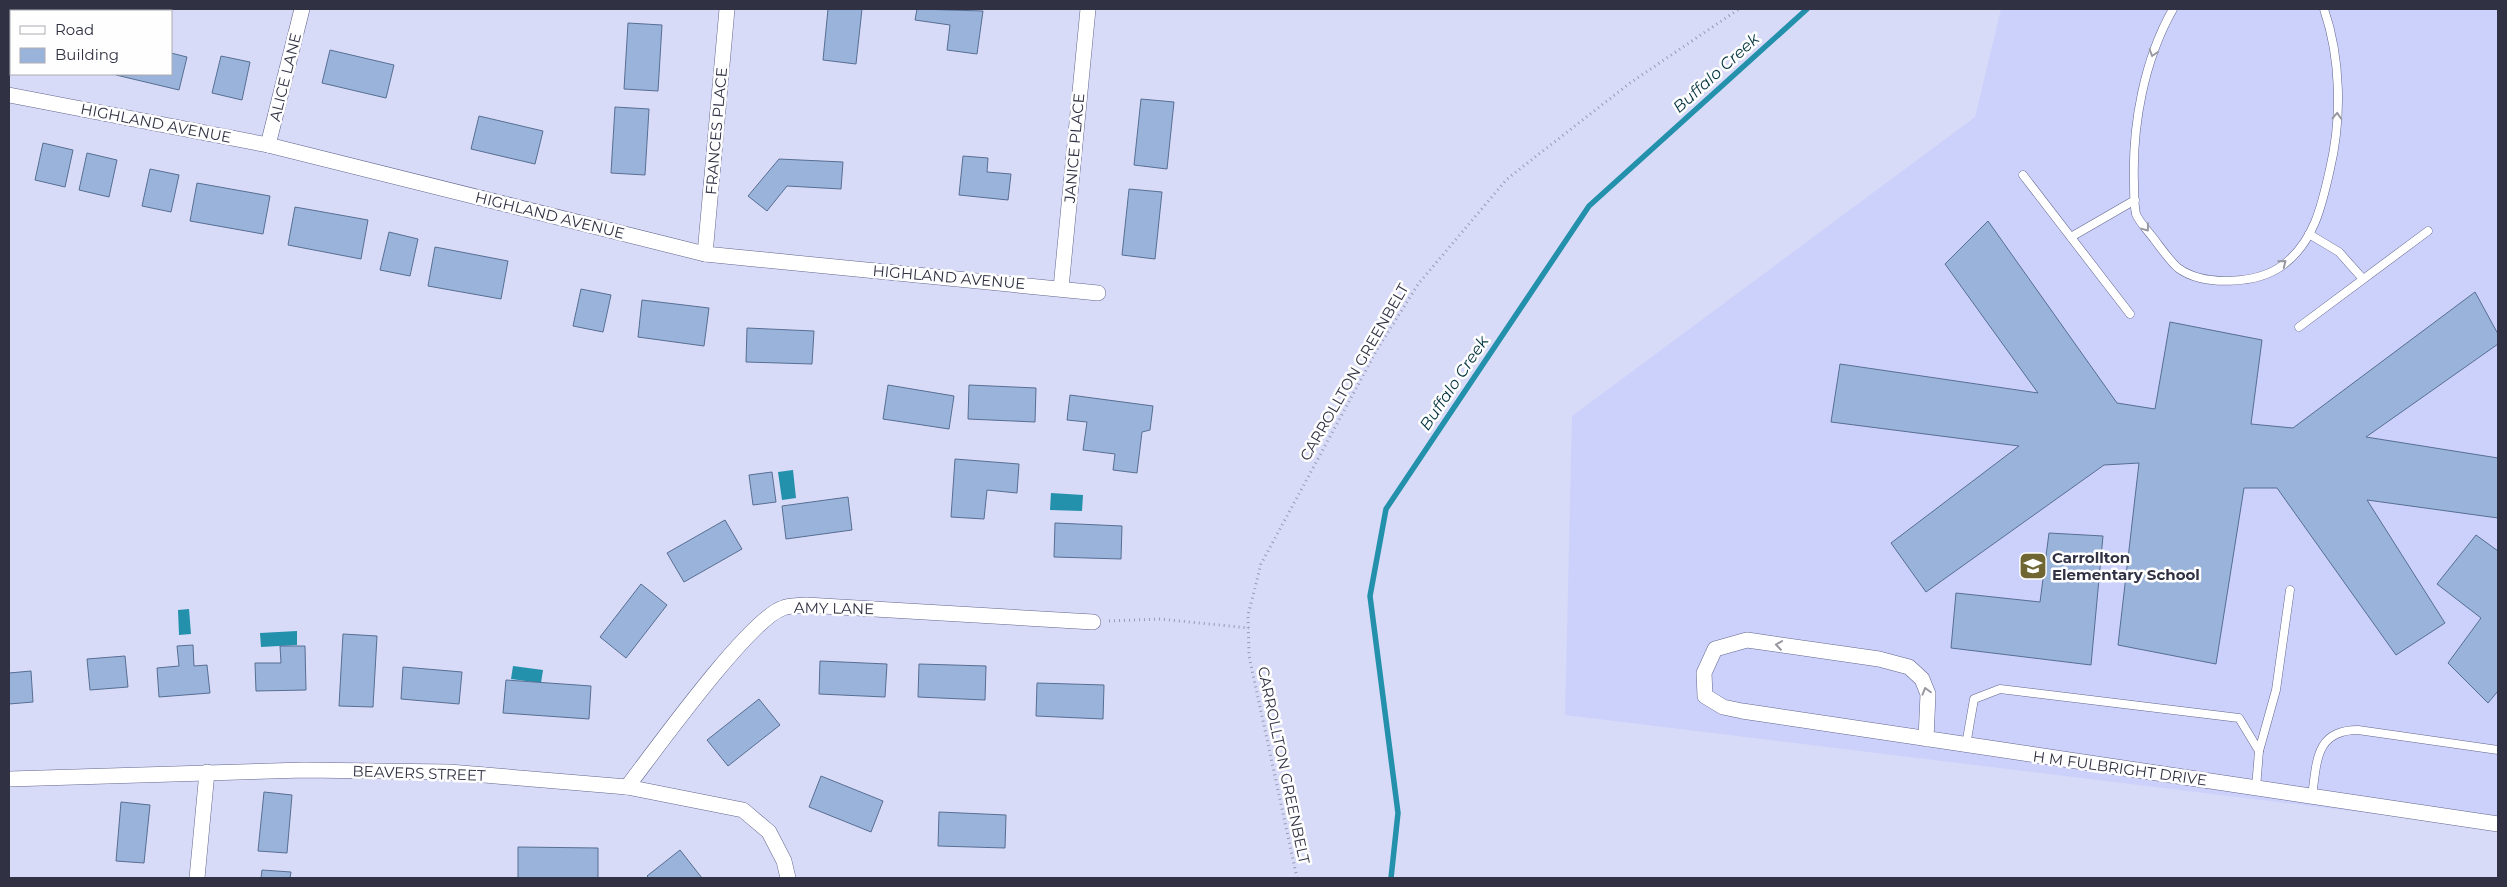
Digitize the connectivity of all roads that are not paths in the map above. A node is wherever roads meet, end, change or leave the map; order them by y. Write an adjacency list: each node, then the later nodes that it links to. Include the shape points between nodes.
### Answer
1 (302, 9): 7 (street, ALICE LANE)
2 (727, 9): 13 (street, FRANCES PLACE)
3 (1088, 9): 15 (street, JANICE PLACE)
4 (2173, 9): 9 (lane, one-way to 9, via 2154,48 2147,75 2133,157)
5 (2324, 9): 11 (lane, one-way to 5, via 2318,220 2335,151 2338,80 2334,42)
6 (9, 95): 7 (street, HIGHLAND AVENUE)
7 (268, 145): 13 (street, HIGHLAND AVENUE)
8 (2023, 175): 12 (lane)
9 (2135, 200): 11 (lane, one-way to 11, via 2136,215 2167,255 2179,268 2203,278 2233,281 2262,277 2283,265); 12 (lane)
10 (2428, 231): 14 (lane)
11 (2309, 234): 14 (lane, via 2339,252)
12 (2071, 237): 17 (lane)
13 (705, 254): 15 (street, HIGHLAND AVENUE)
14 (2363, 279): 18 (lane)
15 (1061, 288): 16 (street, HIGHLAND AVENUE)
16 (1098, 293)
17 (2130, 314)
18 (2299, 327)
19 (2290, 590): 24 (lane, via 2276,690)
20 (1093, 622): 27 (street, AMY LANE, via 806,605 782,608 735,649)
21 (1926, 739): 21 (street, H M FULBRIGHT DRIVE, one-way to 21, via 1928,694 1922,678 1908,667 1879,659 1747,640 1715,649 1704,673 1705,696 1723,707); 22 (street, H M FULBRIGHT DRIVE)
22 (1966, 745): 24 (lane, via 1974,699 2000,690 2239,718); 28 (street, H M FULBRIGHT DRIVE)
23 (2498, 750): 29 (lane, via 2345,730 2333,735 2318,756)
24 (2259, 751): 28 (lane)
25 (207, 772): 26 (street, BEAVERS STREET); 27 (street, BEAVERS STREET, via 449,772); 31 (street)
26 (9, 779)
27 (627, 787): 32 (street, BEAVERS STREET, via 743,810 769,832 784,861)
28 (2256, 788): 29 (street, H M FULBRIGHT DRIVE)
29 (2312, 796): 30 (street, H M FULBRIGHT DRIVE)
30 (2498, 824)
31 (197, 878)
32 (788, 878)

